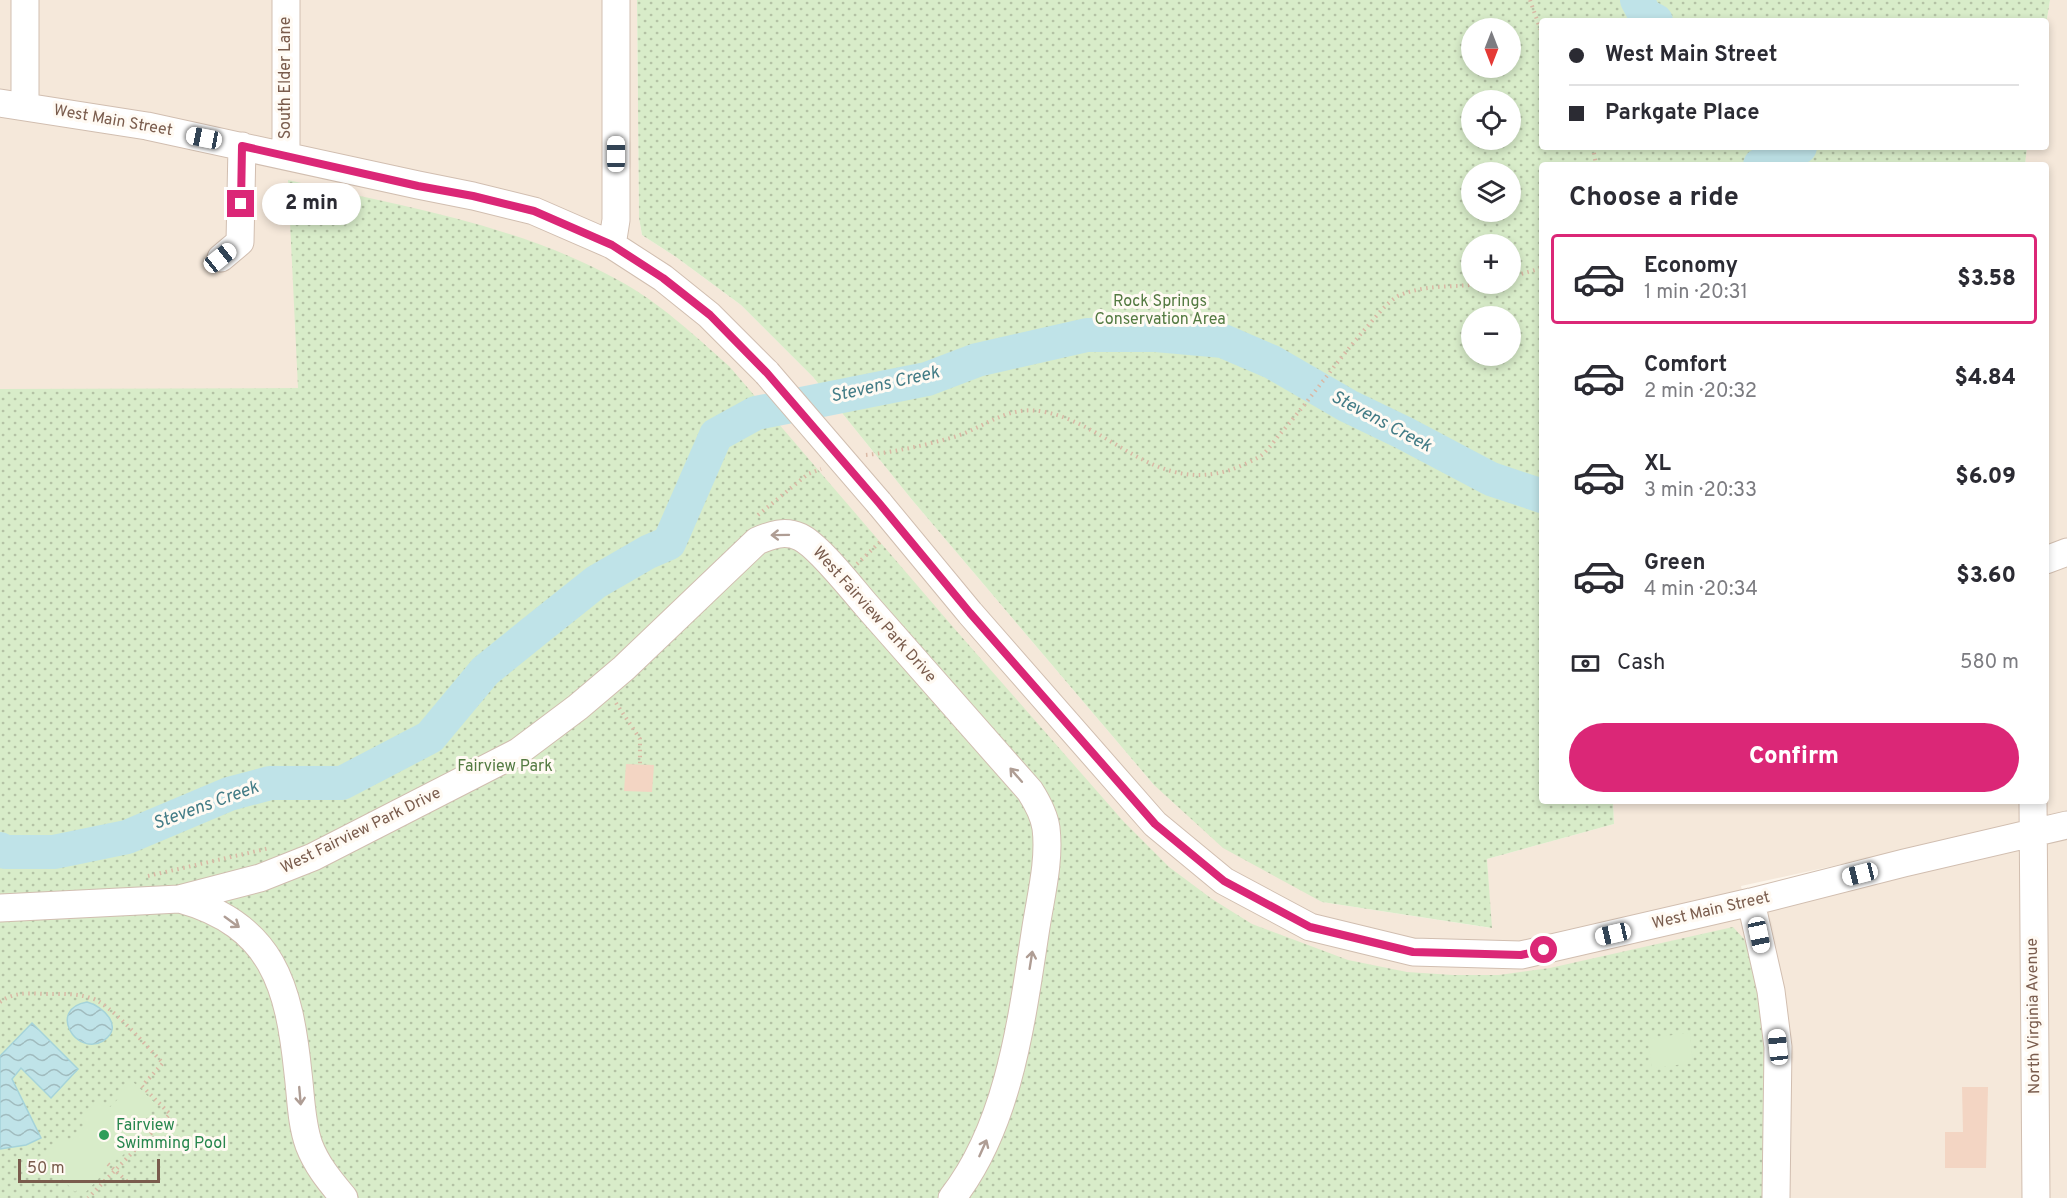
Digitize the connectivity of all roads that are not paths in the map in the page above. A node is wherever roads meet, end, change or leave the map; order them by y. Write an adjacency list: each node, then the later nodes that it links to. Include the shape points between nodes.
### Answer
1 (25, 0): 4 (street)
2 (286, 0): 6 (street, South Elder Lane)
3 (616, 0): 7 (street, via 616,220)
4 (13, 104): 5 (street, West Main Street)
5 (242, 146): 6 (street, West Main Street); 8 (street, via 240,242)
6 (286, 156): 7 (street, West Main Street, via 534,211)
7 (612, 245): 15 (street, West Main Street, bridge, via 710,315 767,373 1155,824 1224,881 1310,927 1413,952 1521,955)
8 (220, 258)
9 (2067, 552): 10 (street)
10 (2049, 559)
11 (2033, 804): 13 (street, North Virginia Avenue)
12 (2067, 825): 13 (street, West Main Street)
13 (2033, 833): 15 (street, West Main Street); 20 (street, North Virginia Avenue)
14 (179, 899): 16 (street, West Fairview Park Drive); 17 (street, West Fairview Park Drive, one-way to 17, via 202,905 241,928 278,974 293,1025 308,1143 316,1164); 18 (street, West Fairview Park Drive, one-way to 14, via 980,1156 998,1113 1028,978 1044,877 1046,827 1030,791 842,578 799,537 785,533 757,541 603,687 511,757 313,856 260,878)
15 (1751, 902): 19 (street, via 1771,991 1778,1047)
16 (0, 908)
17 (344, 1198)
18 (952, 1198)
19 (1776, 1198)
20 (2036, 1198)

